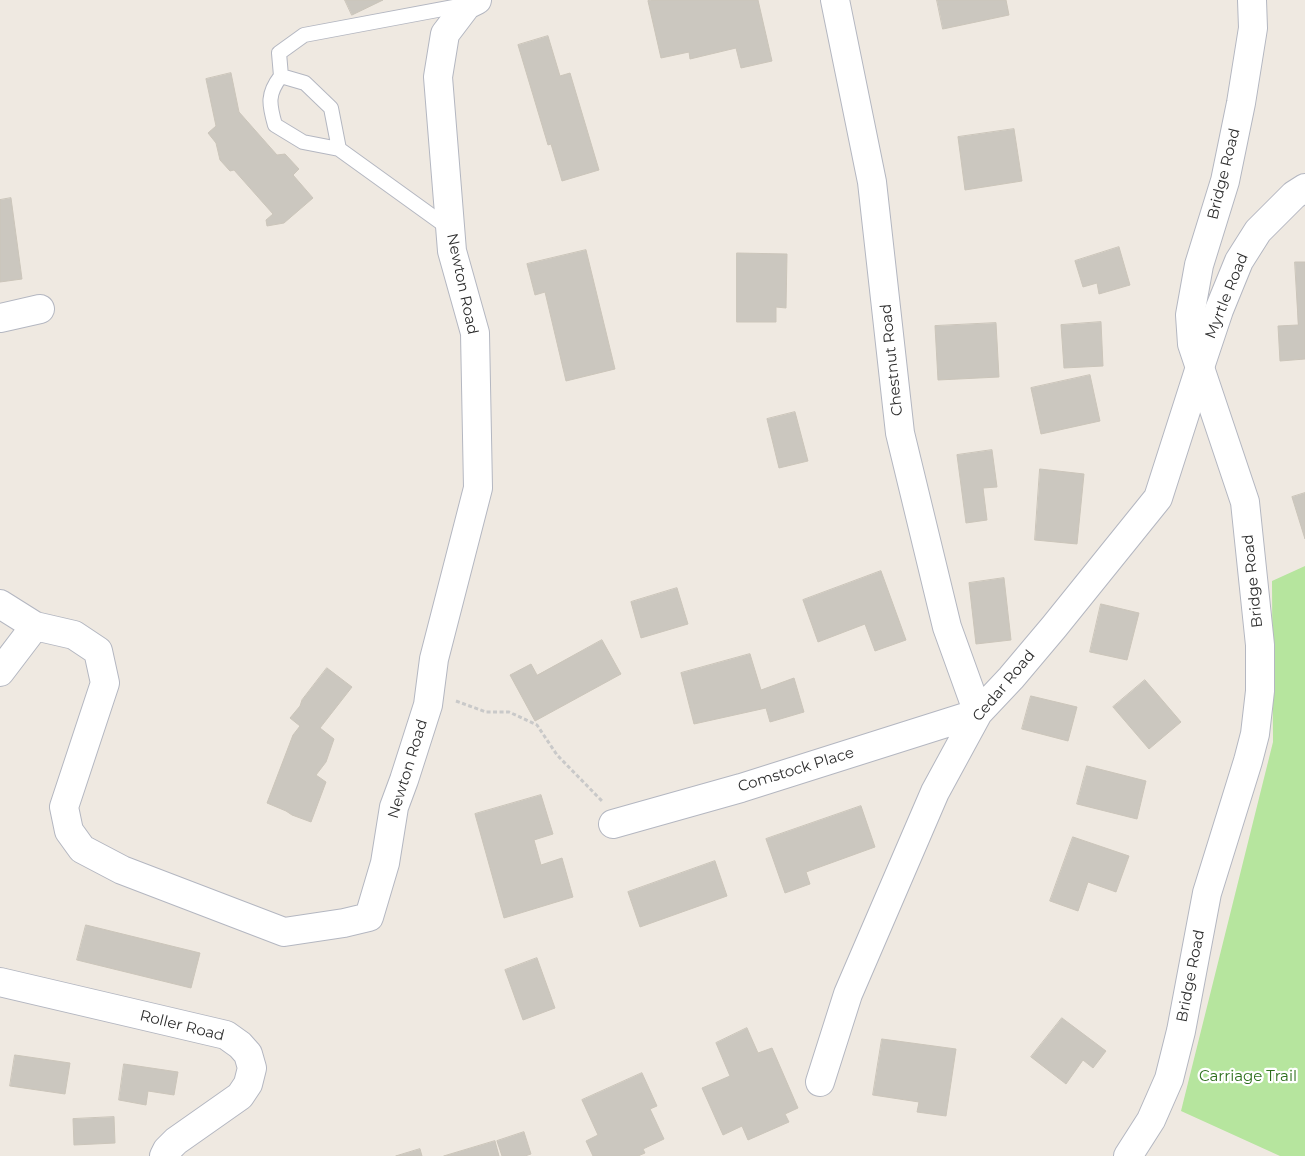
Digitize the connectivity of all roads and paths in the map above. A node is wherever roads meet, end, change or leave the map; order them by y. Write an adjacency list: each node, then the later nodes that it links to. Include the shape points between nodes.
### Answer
1 (835, 0): 15 (street, Chestnut Road, via 872,182 900,433 947,627)
2 (1252, 0): 10 (street, Bridge Road, via 1253,28 1241,103 1225,180 1199,265 1190,315 1192,344)
3 (472, 2): 4 (lane, via 304,35 279,53); 7 (street, Newton Road, via 445,34 438,77)
4 (281, 76): 5 (lane, via 305,82 331,108); 5 (lane, via 274,85 269,103 275,124 303,142)
5 (339, 149): 7 (lane)
6 (1305, 188): 10 (street, Myrtle Road, via 1258,231 1239,261)
7 (450, 229): 14 (street, Newton Road, via 452,251 475,332 478,488 434,659)
8 (40, 309): 9 (street)
9 (0, 318)
10 (1200, 367): 15 (street, Cedar Road, via 1158,498 1054,627); 20 (street, Bridge Road, via 1244,502 1260,644 1260,691 1248,761 1207,894 1169,1080 1151,1120)
11 (0, 604): 12 (street)
12 (35, 626): 13 (street); 14 (street, Newton Road, via 74,635 98,651 105,683 64,807 69,831 82,849 122,870 284,932 369,917 385,863 394,807)
13 (0, 672)
14 (430, 691): 16 (path, via 486,712 509,712 537,725 557,755 600,798)
15 (978, 713): 16 (street, Comstock Place, via 741,788); 18 (street, Cedar Road, via 935,792 863,957)
16 (617, 823)
17 (0, 982): 19 (street, Roller Road, via 226,1035 240,1045 248,1054 252,1068 248,1084 240,1096 176,1141)
18 (820, 1082)
19 (164, 1156)
20 (1128, 1156)

